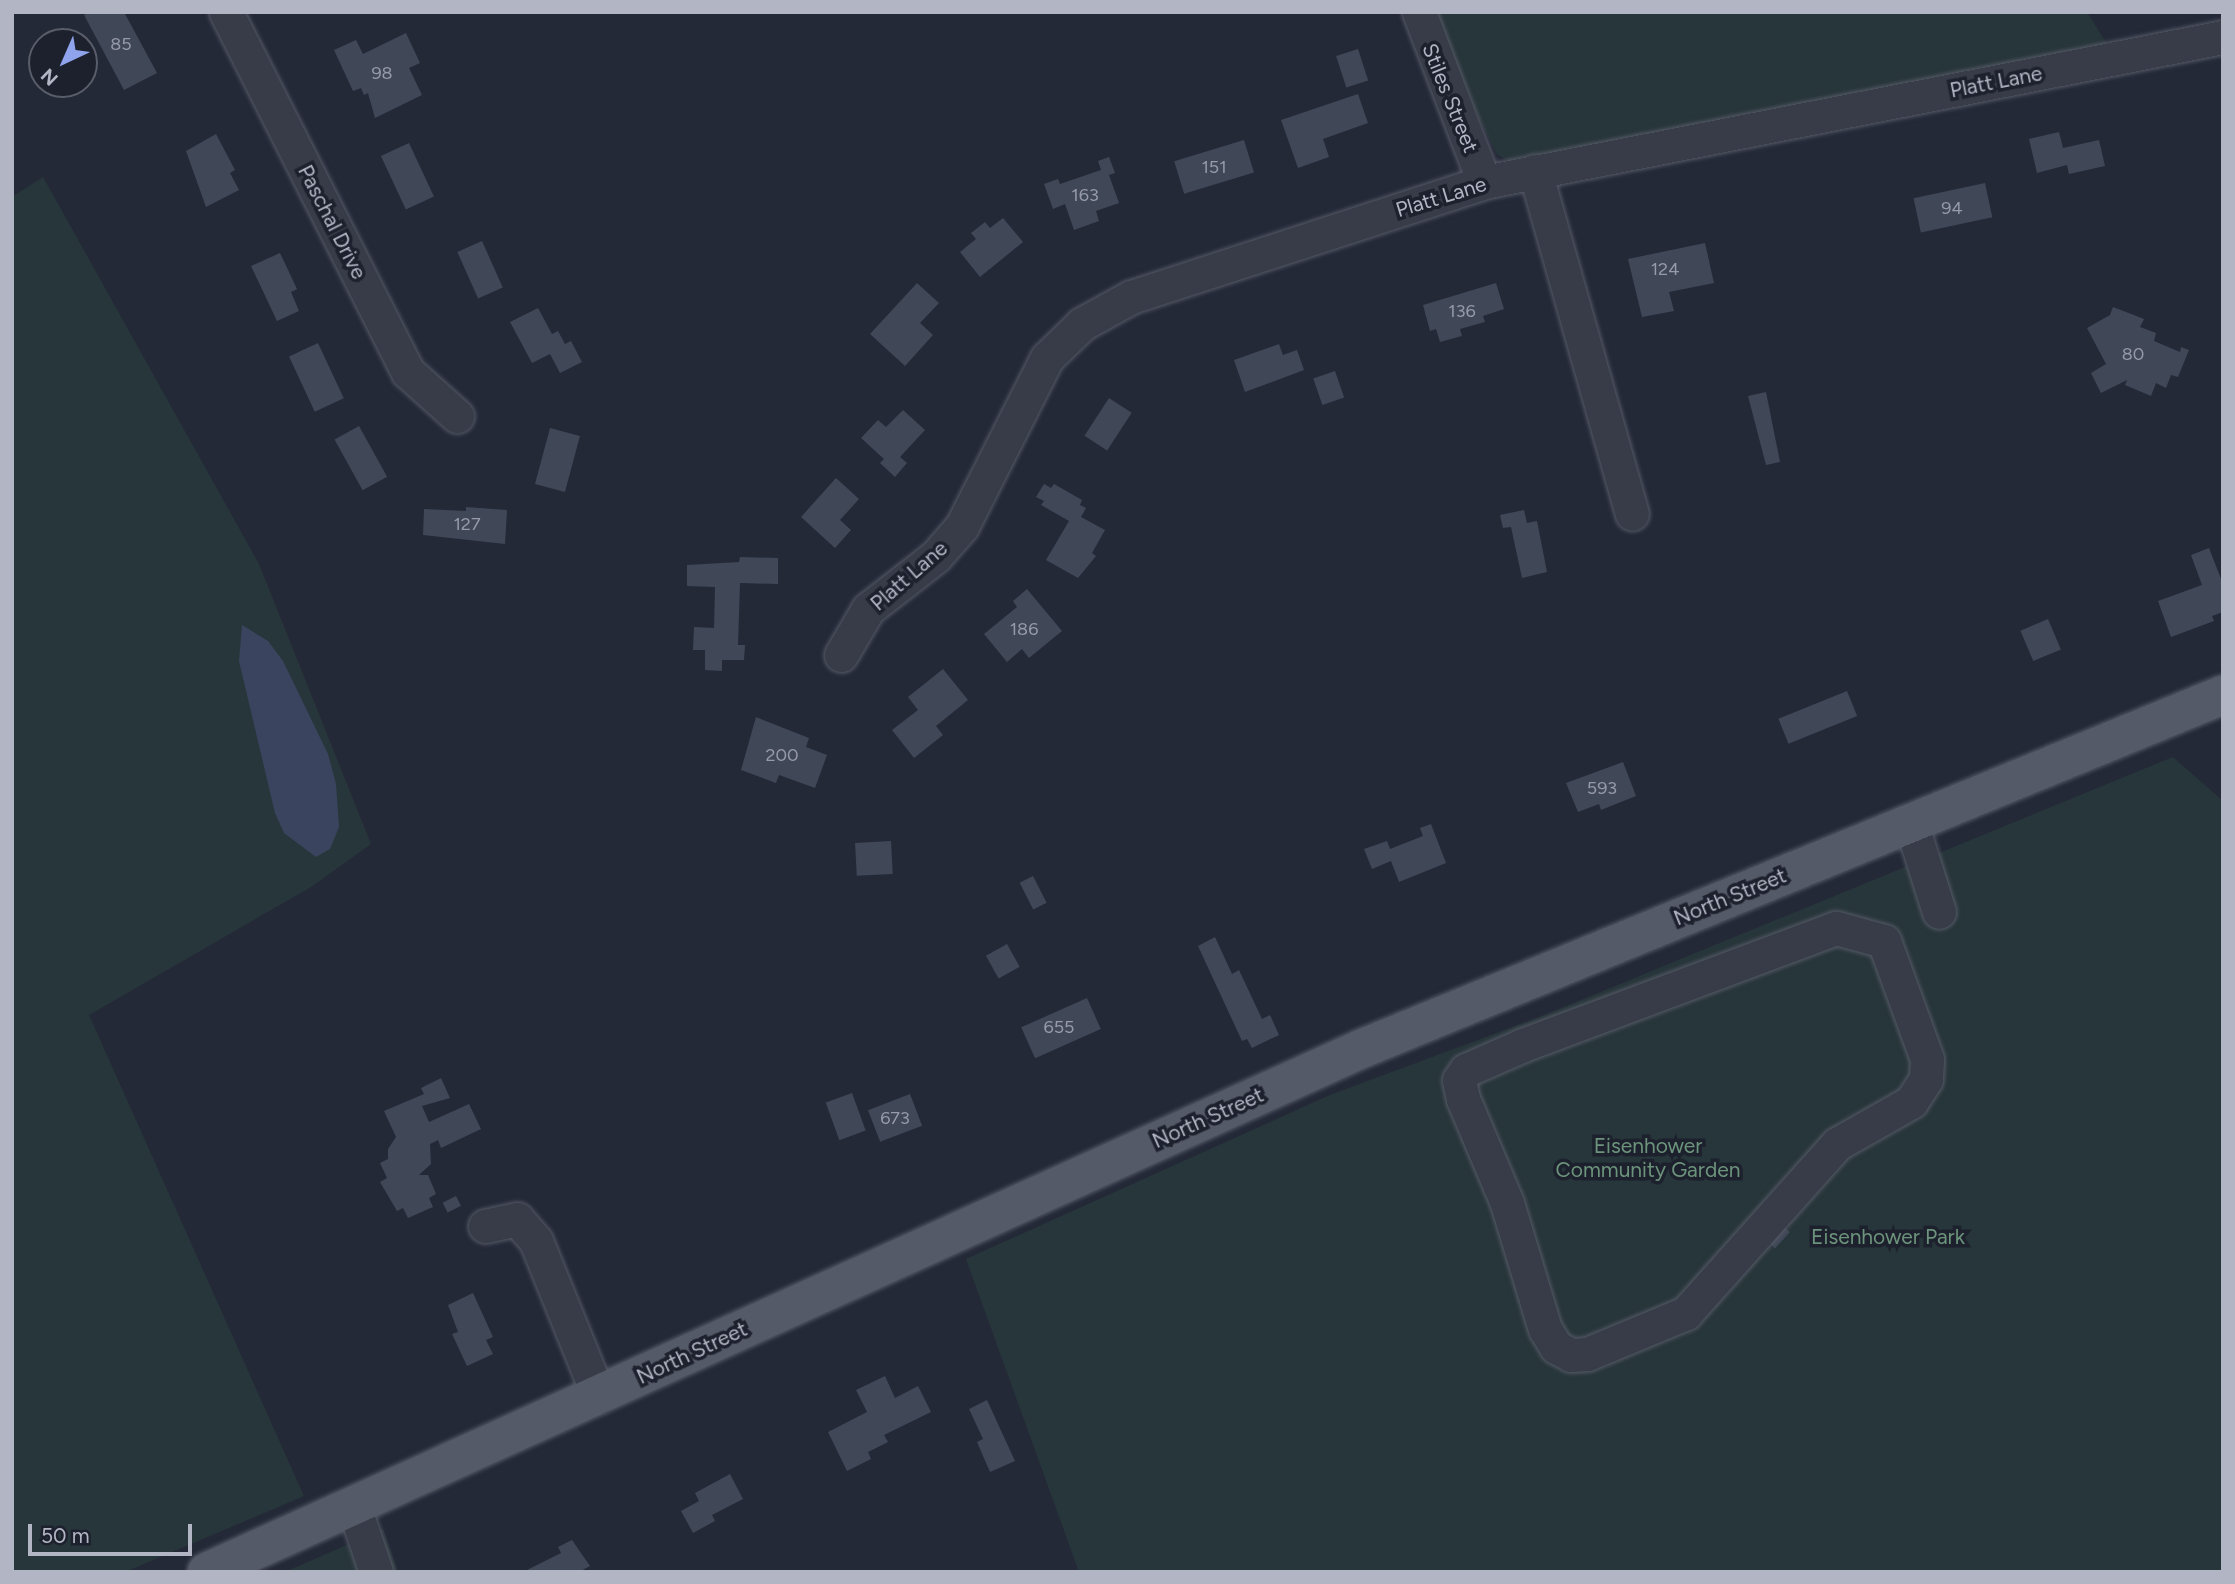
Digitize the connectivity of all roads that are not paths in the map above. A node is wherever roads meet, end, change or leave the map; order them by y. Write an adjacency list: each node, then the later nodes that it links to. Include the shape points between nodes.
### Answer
1 (226, 12): 6 (street, Paschal Drive, via 408,372)
2 (1419, 12): 5 (street, Stiles Street)
3 (2223, 37): 4 (street, Platt Lane)
4 (1535, 171): 5 (street, Platt Lane); 7 (street)
5 (1484, 182): 8 (street, Platt Lane, via 1131,297 1082,324 1047,358 1034,378 962,526 936,556 868,609)
6 (457, 416)
7 (1632, 514)
8 (841, 654)
9 (2223, 695): 10 (main road, North Street)
10 (1911, 823): 11 (street); 14 (main road, North Street, via 1361,1049)
11 (1939, 912)
12 (1914, 1022): 12 (street, via 1884,941 1836,928 1466,1070 1459,1080 1463,1099 1507,1203 1536,1305 1556,1347 1571,1355 1587,1354 1686,1314 1838,1144 1911,1102 1926,1079)
13 (485, 1226): 14 (street, via 517,1219 536,1241)
14 (599, 1397): 15 (main road, North Street)
15 (354, 1507): 16 (main road, North Street); 17 (street)
16 (207, 1572)
17 (376, 1572)

